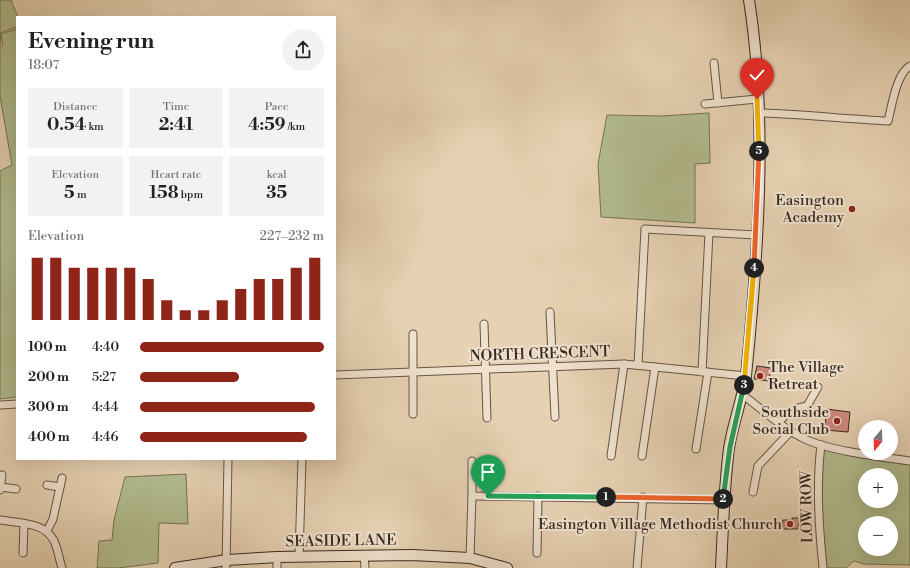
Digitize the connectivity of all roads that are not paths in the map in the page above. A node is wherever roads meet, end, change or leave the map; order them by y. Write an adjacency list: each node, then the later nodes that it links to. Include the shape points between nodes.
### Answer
1 (749, 0): 4 (main road, via 755,35)
2 (714, 63): 5 (street)
3 (910, 66): 7 (street, via 905,69 894,93 888,120)
4 (757, 99): 5 (street); 7 (main road)
5 (718, 103): 6 (street)
6 (705, 104)
7 (758, 113): 9 (main road)
8 (709, 233): 9 (street); 14 (street, via 645,229); 19 (street)
9 (756, 235): 21 (main road)
10 (550, 312): 15 (street)
11 (484, 324): 17 (street)
12 (413, 334): 18 (street)
13 (624, 364): 14 (street, NORTH CRESCENT); 15 (street, NORTH CRESCENT); 33 (street)
14 (638, 365): 16 (street, NORTH CRESCENT)
15 (553, 367): 17 (street, NORTH CRESCENT); 27 (street)
16 (655, 367): 19 (street, NORTH CRESCENT); 34 (street)
17 (484, 369): 18 (street, NORTH CRESCENT); 28 (street)
18 (414, 372): 20 (street, NORTH CRESCENT); 26 (street)
19 (705, 372): 21 (street, NORTH CRESCENT); 32 (street)
20 (336, 375)
21 (746, 376): 23 (main road)
22 (818, 387): 29 (street, via 807,406 792,409)
23 (743, 395): 29 (street); 49 (main road, via 730,447)
24 (16, 404): 25 (street)
25 (0, 405)
26 (413, 414)
27 (555, 417)
28 (487, 418)
29 (779, 422): 30 (street)
30 (791, 431): 31 (street); 45 (street, via 758,466)
31 (821, 445): 38 (street); 67 (street, LOW ROW, via 818,502)
32 (696, 449)
33 (611, 456)
34 (642, 456)
35 (228, 460): 59 (street)
36 (302, 460): 56 (street)
37 (472, 461): 46 (street)
38 (910, 461)
39 (2, 475): 43 (street)
40 (62, 478): 42 (street)
41 (47, 485): 42 (street)
42 (60, 487): 52 (street, via 53,519)
43 (0, 488): 44 (street)
44 (16, 489)
45 (753, 492)
46 (472, 496): 47 (street); 58 (street)
47 (538, 496): 48 (street); 53 (street)
48 (643, 497): 49 (street); 65 (street)
49 (724, 500): 66 (main road)
50 (0, 520): 51 (street)
51 (24, 524): 52 (street); 54 (street)
52 (47, 531): 60 (street, via 54,540)
53 (537, 552)
54 (23, 553)
55 (364, 555): 56 (main road, SEASIDE LANE); 58 (main road, SEASIDE LANE, via 442,555); 63 (street)
56 (299, 556): 57 (main road, SEASIDE LANE)
57 (277, 557): 59 (main road, SEASIDE LANE); 62 (street)
58 (470, 558): 64 (main road, SEASIDE LANE)
59 (227, 564): 61 (main road, SEASIDE LANE)
60 (62, 568)
61 (175, 568)
62 (277, 568)
63 (365, 568)
64 (507, 568)
65 (637, 568)
66 (721, 568)
67 (823, 568)

